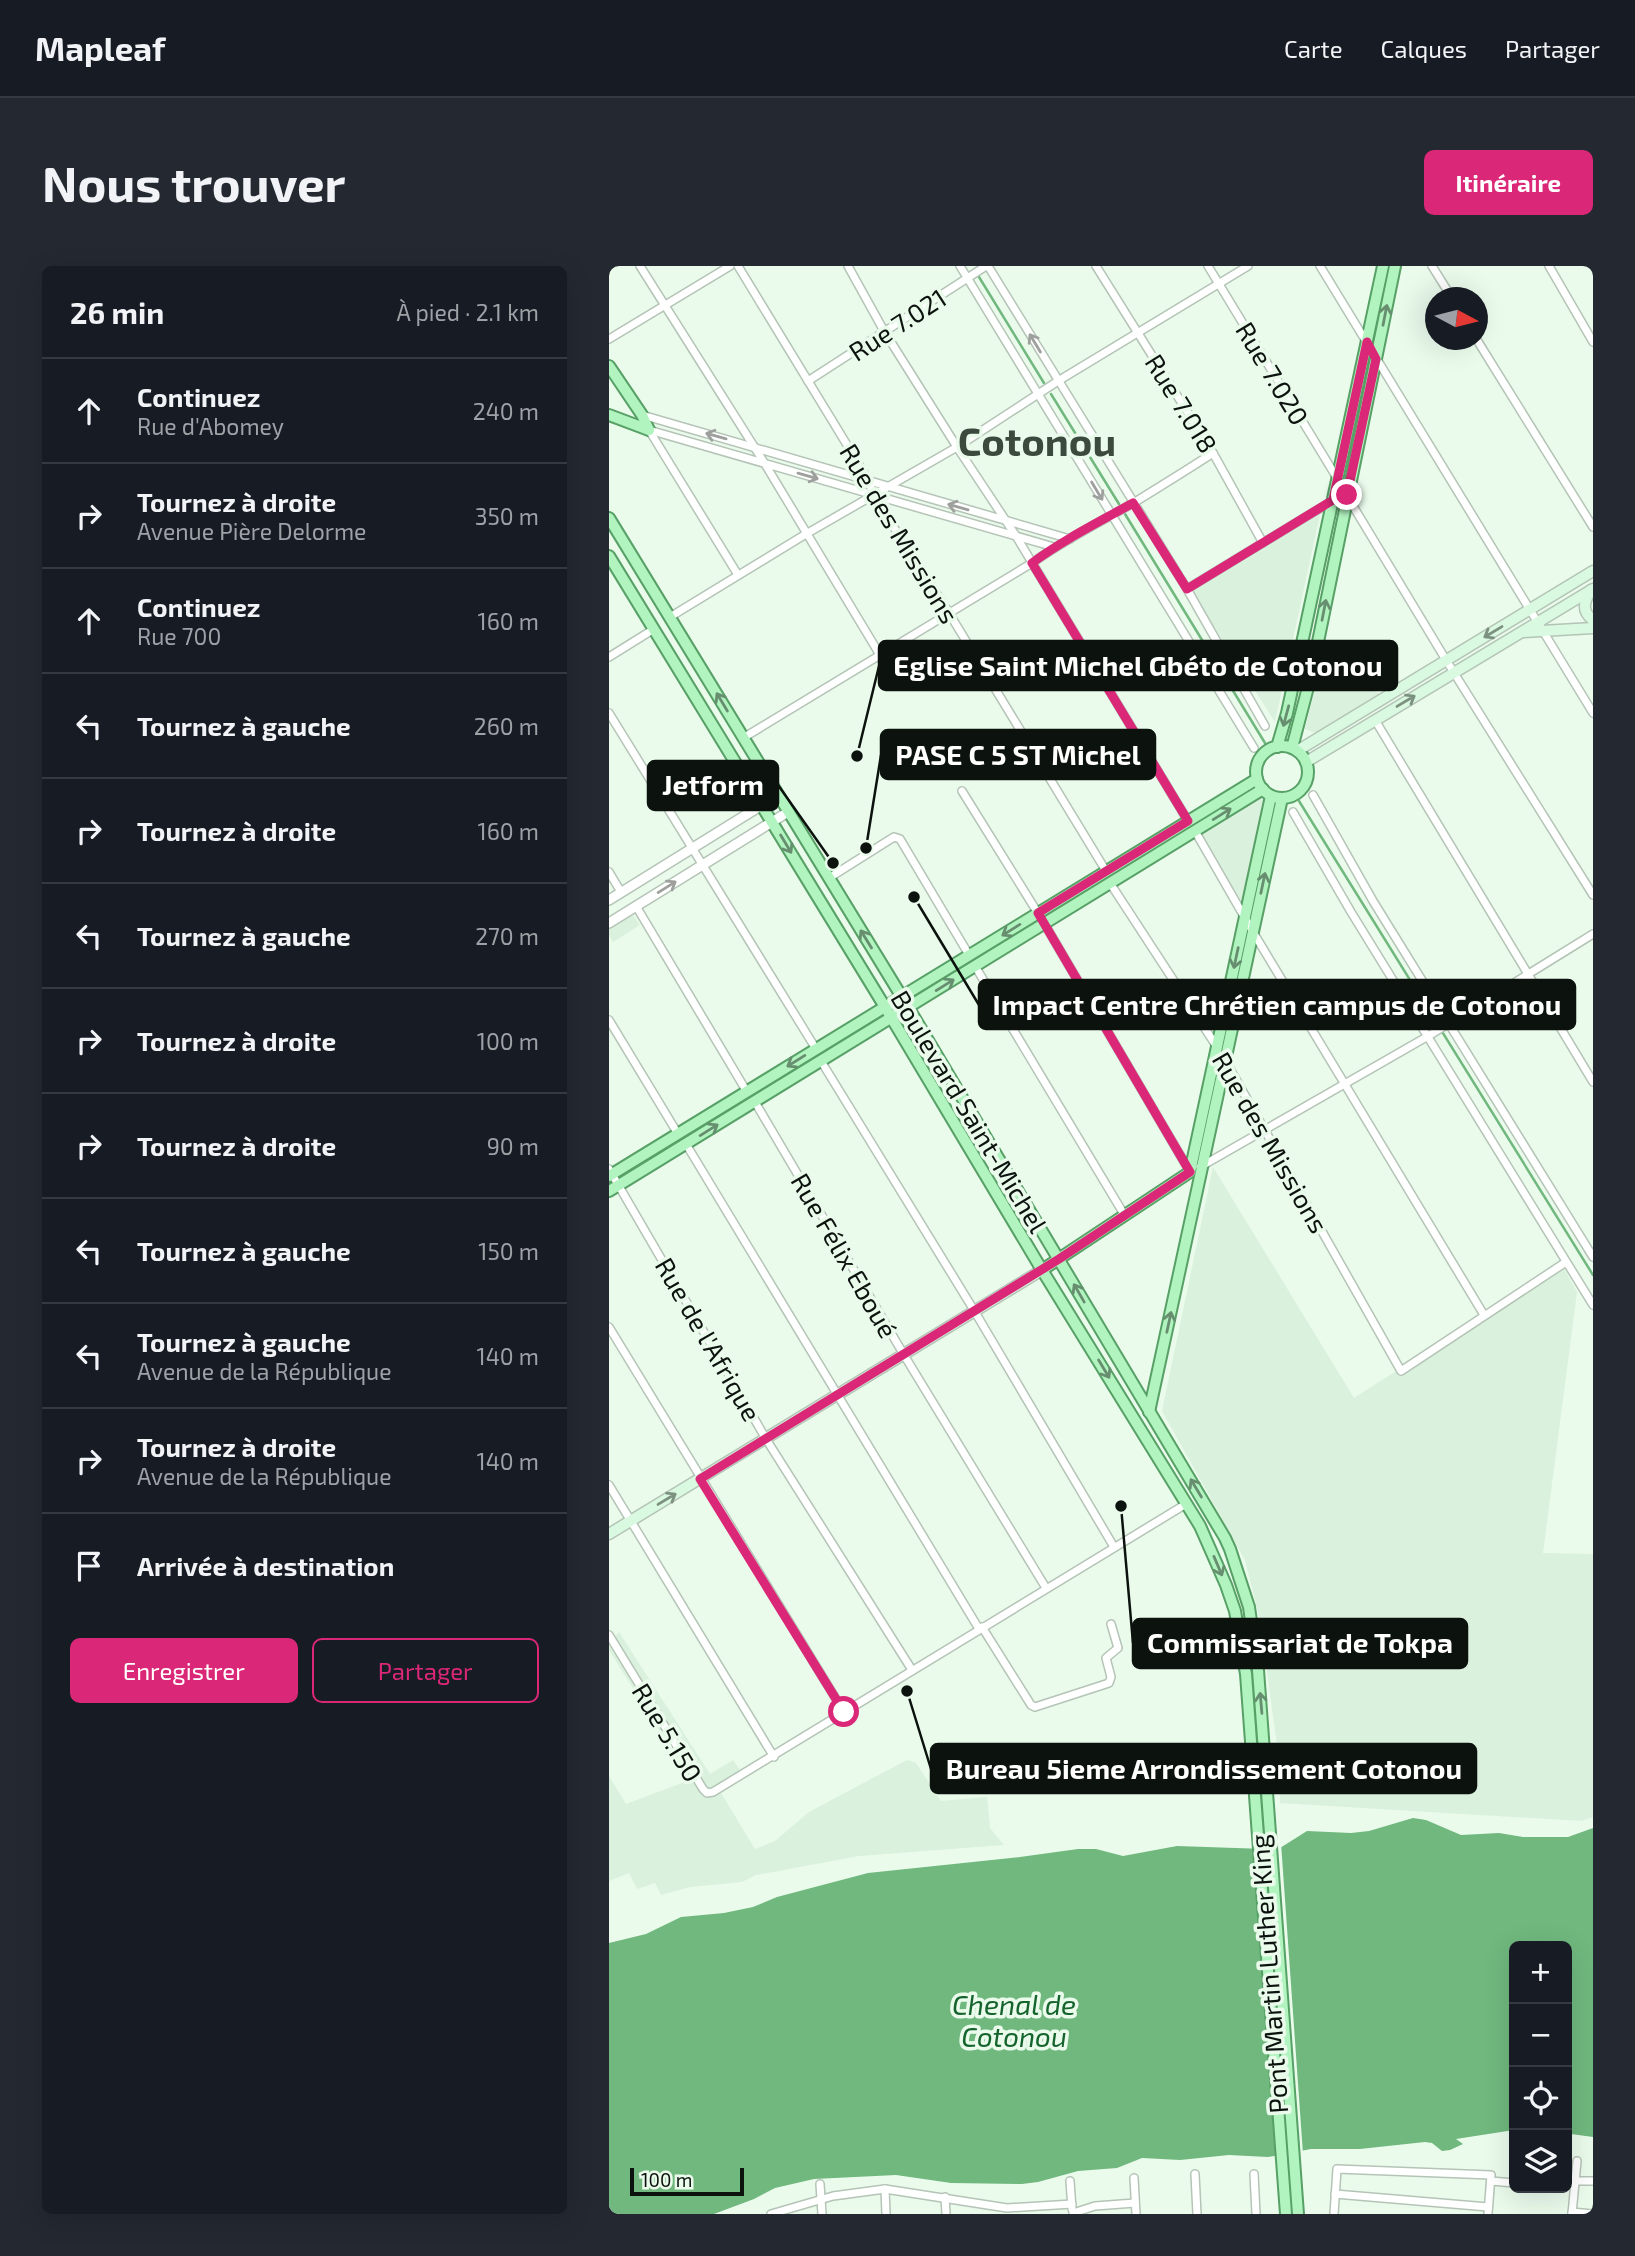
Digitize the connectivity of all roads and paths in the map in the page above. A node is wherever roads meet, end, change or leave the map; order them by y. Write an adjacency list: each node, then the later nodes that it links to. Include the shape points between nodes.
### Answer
1 (641, 266): 18 (street)
2 (730, 266): 18 (street)
3 (738, 266): 27 (street, Rue des Missions)
4 (848, 266): 19 (street)
5 (960, 266): 15 (street)
6 (987, 266): 15 (street, Rue 7.021); 28 (street, one-way to 6)
7 (1096, 266): 20 (street, Rue 7.018)
8 (1209, 266): 16 (street, Rue 7.020)
9 (1248, 266): 16 (street)
10 (1320, 266): 22 (street)
11 (1384, 266): 22 (main road)
12 (1395, 266): 25 (main road, one-way to 12)
13 (1432, 266): 17 (street)
14 (1549, 266): 23 (street)
15 (967, 278): 19 (street, Rue 7.021); 29 (street)
16 (1219, 284): 20 (street); 37 (street, Rue 7.020)
17 (1445, 287)
18 (664, 306): 21 (street); 33 (street)
19 (884, 331): 27 (street, Rue 7.021); 34 (street)
20 (1137, 333): 28 (street); 35 (street, Rue 7.018)
21 (609, 340)
22 (1367, 342): 25 (street); 37 (main road)
23 (1593, 342)
24 (1484, 350): 47 (street)
25 (1376, 359): 41 (main road); 59 (street)
26 (609, 366): 30 (main road)
27 (808, 381): 38 (street, Rue des Missions)
28 (1058, 381): 29 (street); 43 (street)
29 (1038, 394): 34 (street); 44 (street, one-way to 44)
30 (642, 415): 31 (main road); 32 (main road); 33 (street, one-way to 30)
31 (613, 416): 32 (main road)
32 (649, 430): 36 (street); 56 (street)
33 (755, 447): 36 (street); 38 (street)
34 (957, 447): 39 (street); 46 (street)
35 (1213, 453): 43 (street); 51 (street, Rue 7.018)
36 (765, 464): 40 (street, one-way to 40); 48 (street)
37 (1338, 480): 42 (main road)
38 (869, 481): 39 (street); 40 (street, Rue des Missions)
39 (889, 486): 40 (street); 46 (street, one-way to 39)
40 (873, 495): 48 (street); 49 (street); 60 (street, Rue des Missions)
41 (1347, 495): 68 (street); 77 (main road, one-way to 41)
42 (1333, 500): 51 (street); 75 (main road, one-way to 75)
43 (1133, 503): 44 (street); 57 (street)
44 (1112, 515): 50 (street); 76 (street)
45 (609, 518): 61 (main road, Boulevard Saint-Michel)
46 (1006, 521): 49 (street); 50 (street)
47 (1593, 527)
48 (806, 534): 56 (street); 66 (street)
49 (1016, 536): 52 (street); 54 (street)
50 (1070, 540): 52 (street)
51 (1263, 543): 57 (street)
52 (1054, 547): 54 (street)
53 (609, 556): 65 (main road, Boulevard Saint-Michel)
54 (1032, 563): 60 (street); 87 (street)
55 (1593, 571): 59 (main road)
56 (738, 575): 61 (street)
57 (1187, 589): 73 (street)
58 (1592, 589): 62 (main road, via 1584,608); 63 (main road)
59 (1530, 610): 63 (street); 68 (main road, one-way to 68)
60 (949, 613): 66 (street); 91 (street, Rue des Missions)
61 (670, 617): 74 (main road, Boulevard Saint-Michel, one-way to 61)
62 (1593, 620)
63 (1540, 626): 64 (main road); 69 (main road, via 1521,632); 71 (street)
64 (1593, 628)
65 (654, 629): 67 (street); 83 (main road, Boulevard Saint-Michel)
66 (880, 655): 74 (street)
67 (609, 657)
68 (1446, 660): 69 (street); 77 (main road)
69 (1454, 672): 72 (main road, one-way to 69); 95 (street)
70 (609, 713): 88 (street)
71 (1593, 713)
72 (1375, 720): 78 (main road); 106 (street)
73 (1265, 726)
74 (743, 738): 82 (main road, Boulevard Saint-Michel)
75 (1277, 747): 77 (main road); 80 (main road, via 1259,760 1256,771)
76 (1254, 748)
77 (1294, 749): 78 (main road)
78 (1306, 762): 80 (main road, via 1308,776 1293,796)
79 (963, 791): 98 (street)
80 (1268, 791): 87 (main road); 99 (main road); 102 (main road, one-way to 80)
81 (1313, 794): 112 (street)
82 (778, 795): 83 (street); 84 (main road, Boulevard Saint-Michel)
83 (762, 804): 86 (main road, Boulevard Saint-Michel); 88 (street)
84 (788, 812): 86 (street); 92 (main road, Boulevard Saint-Michel)
85 (1293, 812): 113 (street)
86 (772, 822): 89 (street); 108 (main road, Boulevard Saint-Michel, one-way to 108)
87 (1192, 826): 91 (main road); 93 (main road); 99 (street)
88 (692, 848): 89 (street); 94 (street)
89 (702, 865): 97 (street, one-way to 89); 115 (street)
90 (609, 872): 94 (street)
91 (1106, 872): 98 (main road)
92 (829, 878): 104 (street, via 897,838); 107 (main road, Boulevard Saint-Michel, one-way to 92)
93 (1111, 883): 101 (main road); 114 (street, Rue des Missions)
94 (621, 892): 96 (street)
95 (1593, 895)
96 (609, 900)
97 (636, 906): 100 (street); 120 (street)
98 (1038, 913): 101 (street); 104 (main road, one-way to 104)
99 (1245, 918): 102 (street); 114 (main road, one-way to 114)
100 (609, 923)
101 (1045, 923): 105 (main road); 126 (street)
102 (1253, 932): 116 (main road); 119 (street)
103 (1593, 933): 106 (street)
104 (969, 956): 107 (main road)
105 (975, 966): 109 (main road, one-way to 105); 129 (street)
106 (1528, 974): 112 (street); 118 (street)
107 (902, 997): 108 (main road); 109 (main road, Boulevard Saint-Michel)
108 (885, 1007): 110 (main road, Boulevard Saint-Michel); 115 (main road)
109 (908, 1007): 110 (main road); 131 (main road, Boulevard Saint-Michel)
110 (892, 1017): 117 (main road); 133 (main road, Boulevard Saint-Michel)
111 (609, 1020): 123 (street)
112 (1446, 1024): 113 (street); 130 (street)
113 (1429, 1035): 119 (street); 132 (street)
114 (1217, 1048): 116 (street, Rue des Missions); 126 (main road)
115 (816, 1049): 120 (main road, one-way to 120)
116 (1225, 1060): 122 (street, Rue des Missions); 125 (main road)
117 (821, 1061): 121 (main road); 135 (street)
118 (1593, 1082)
119 (1344, 1084): 122 (street); 136 (street)
120 (747, 1092): 123 (main road)
121 (755, 1102): 124 (main road, one-way to 121); 138 (street, Rue Félix Eboué)
122 (1264, 1131): 125 (street); 136 (street, Rue des Missions, via 1401,1371)
123 (678, 1134): 127 (main road)
124 (686, 1144): 128 (main road); 139 (street)
125 (1202, 1166): 126 (street); 140 (main road, one-way to 125)
126 (1190, 1172): 129 (main road)
127 (610, 1173): 128 (street, Rue de l'Afrique)
128 (614, 1188): 141 (street, Rue de l'Afrique)
129 (1125, 1216): 131 (main road)
130 (1593, 1256)
131 (1059, 1259): 133 (main road); 140 (main road, Boulevard Saint-Michel, one-way to 131)
132 (1566, 1262): 134 (street); 136 (street)
133 (1042, 1270): 135 (main road); 144 (main road, Boulevard Saint-Michel, one-way to 144)
134 (1593, 1305)
135 (975, 1312): 138 (main road); 147 (street)
136 (1484, 1315)
137 (609, 1327): 142 (street)
138 (904, 1355): 139 (main road); 148 (street, Rue Félix Eboué)
139 (837, 1395): 141 (main road); 150 (street)
140 (1149, 1412): 155 (main road, Boulevard Saint-Michel, one-way to 140, via 1254,1631 1243,1587 1225,1538)
141 (766, 1438): 142 (main road); 152 (street, Rue de l'Afrique)
142 (700, 1479): 145 (main road, one-way to 142); 153 (street)
143 (609, 1485): 145 (street)
144 (1186, 1504): 147 (street); 156 (main road, Boulevard Saint-Michel, one-way to 156, via 1214,1556 1237,1619)
145 (631, 1521): 146 (main road); 154 (street)
146 (609, 1534)
147 (1114, 1547): 148 (street)
148 (1046, 1588): 150 (street)
149 (1111, 1624): 150 (street, via 1118,1648 1106,1658 1109,1683 1035,1707)
150 (980, 1628): 152 (street)
151 (609, 1634): 154 (street, Rue 5.150, via 707,1793)
152 (912, 1670): 153 (street)
153 (844, 1712): 154 (street)
154 (774, 1757)
155 (1267, 1771): 160 (main road, Pont Martin Luther King)
156 (1253, 1772): 160 (main road, Pont Martin Luther King)
157 (1577, 2161): 167 (street)
158 (1195, 2174): 184 (street)
159 (1254, 2174): 185 (street)
160 (1289, 2175): 186 (main road); 187 (main road)
161 (1134, 2178): 173 (street)
162 (1070, 2181): 174 (street)
163 (1491, 2181): 165 (street); 169 (street, via 1491,2175 1338,2169); 175 (street)
164 (1593, 2181): 167 (street)
165 (1509, 2183)
166 (820, 2184): 172 (street)
167 (1572, 2185)
168 (885, 2189): 171 (street); 172 (street); 180 (street)
169 (1335, 2193): 175 (street); 188 (street)
170 (1572, 2193): 177 (street)
171 (945, 2197): 176 (street); 181 (street)
172 (821, 2199): 178 (street); 179 (street)
173 (1135, 2203): 182 (street, via 1095,2206); 183 (street)
174 (1072, 2204): 176 (street); 182 (street)
175 (1488, 2210)
176 (1007, 2211)
177 (1572, 2213): 189 (street)
178 (771, 2214)
179 (822, 2214)
180 (886, 2214)
181 (946, 2214)
182 (1073, 2214)
183 (1136, 2214)
184 (1197, 2214)
185 (1256, 2214)
186 (1286, 2214)
187 (1298, 2214)
188 (1334, 2214)
189 (1593, 2214)

